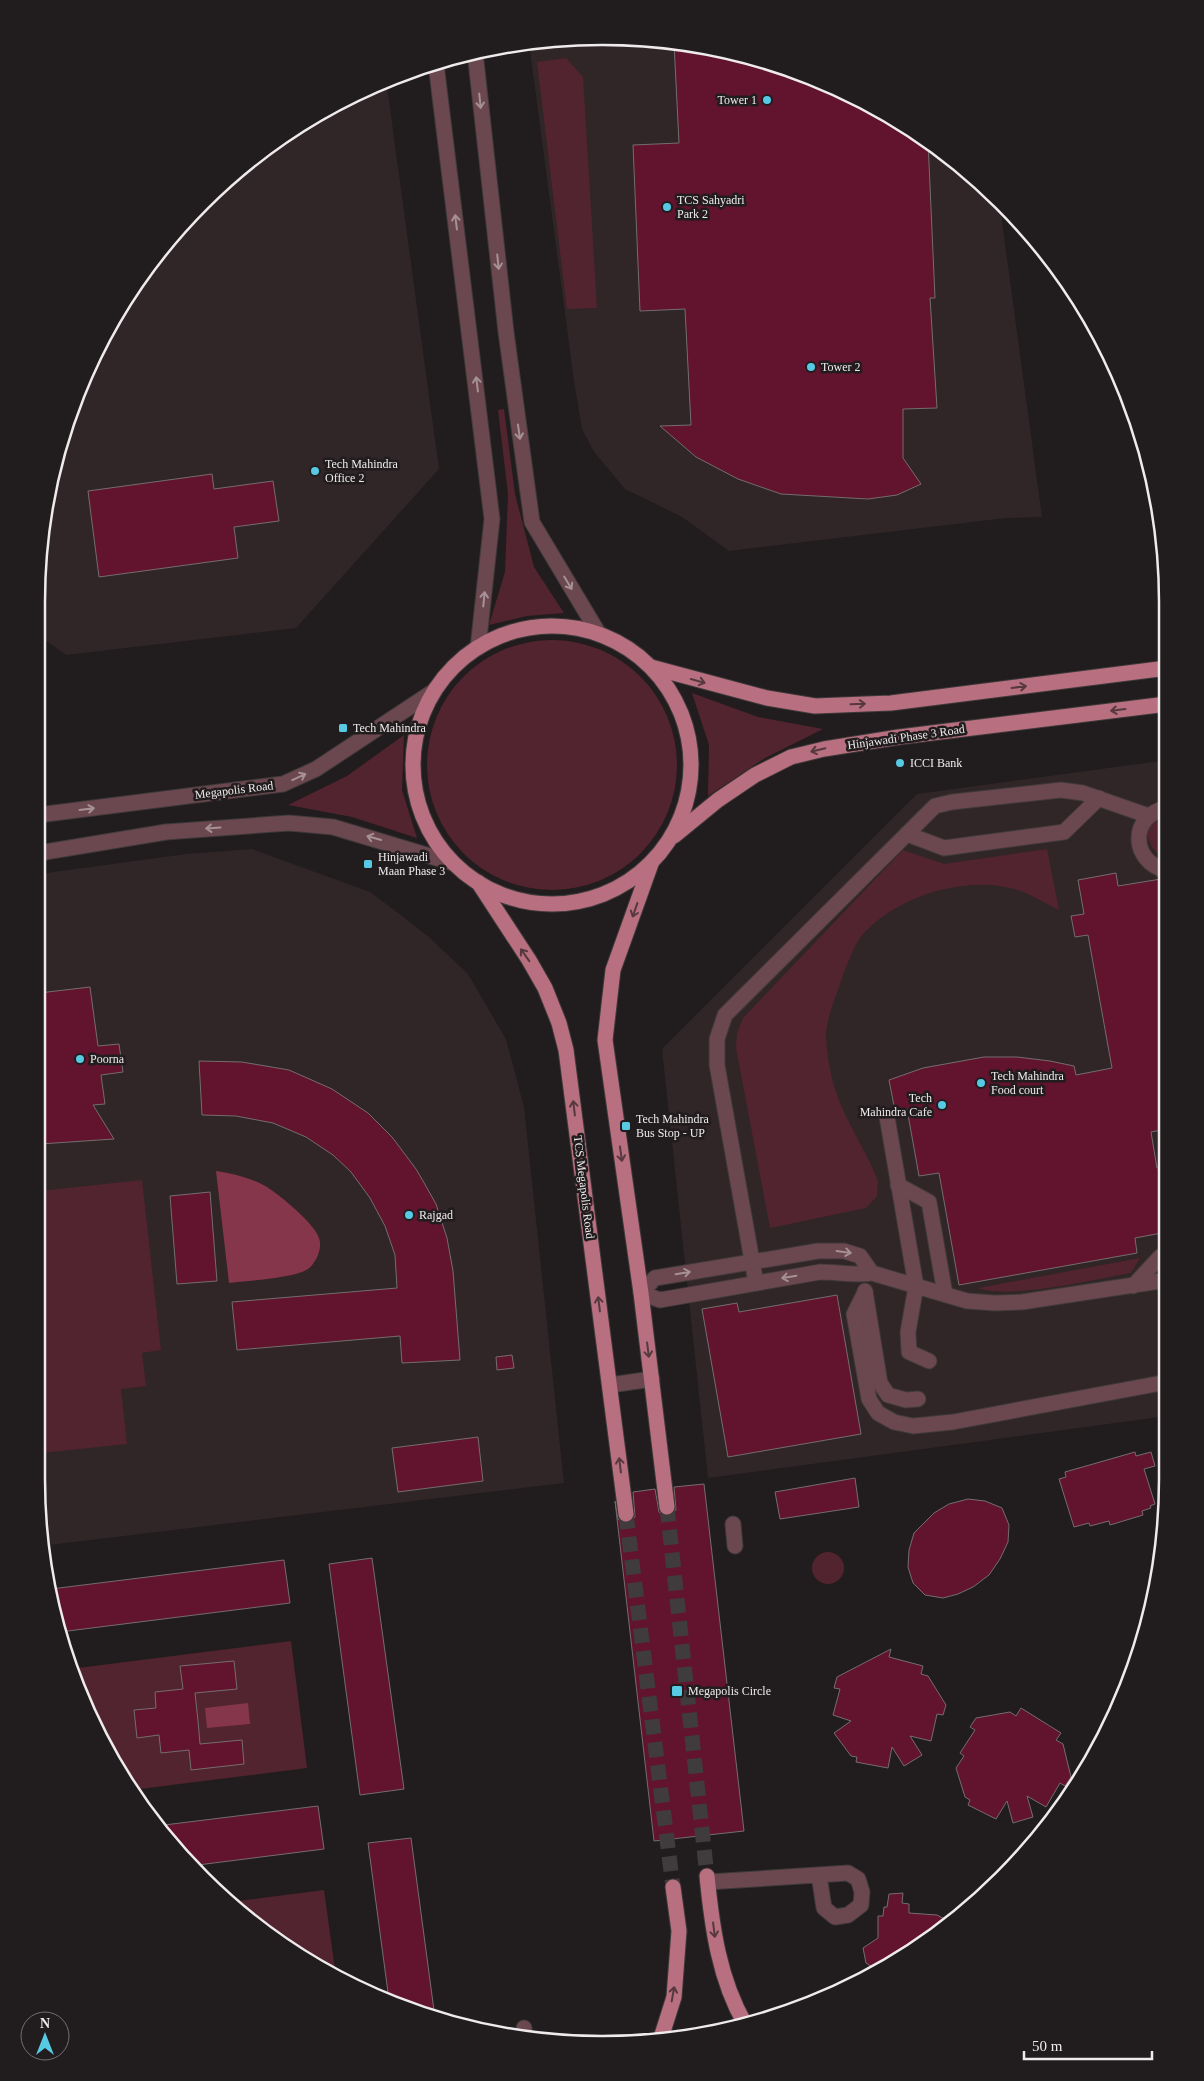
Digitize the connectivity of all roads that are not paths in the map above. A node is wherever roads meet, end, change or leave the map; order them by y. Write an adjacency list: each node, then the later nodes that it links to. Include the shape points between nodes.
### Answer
1 (476, 60): 3 (street, one-way to 3, via 508,350 532,522)
2 (437, 71): 4 (street, one-way to 2, via 492,519)
3 (599, 634): 4 (main road, via 568,628 537,628 506,634); 5 (main road, via 627,648)
4 (478, 648): 7 (main road, via 454,667)
5 (651, 667): 6 (main road, one-way to 6, via 767,698 815,706 891,703); 14 (main road, via 671,692 684,720 691,750 691,781 684,811)
6 (1159, 669)
7 (434, 691): 11 (street, Megapolis Road, one-way to 7, via 283,784 316,769); 16 (main road, via 421,719 414,750 414,780 420,811 434,839)
8 (1159, 705): 14 (main road, Hinjawadi Phase 3 Road, one-way to 14, via 899,737 791,757 755,775 718,800)
9 (1099, 798): 12 (street); 13 (street, via 1061,790 952,802 935,806); 13 (street, via 1064,832 944,848)
10 (1159, 810): 12 (street)
11 (45, 814)
12 (1149, 816): 18 (street, via 1139,831 1140,849 1150,864)
13 (908, 834): 23 (street, via 725,1015 717,1039 716,1065)
14 (670, 839): 17 (main road)
15 (45, 850): 16 (street, one-way to 15, via 333,826 288,823 166,832)
16 (454, 863): 19 (main road)
17 (651, 864): 19 (main road, via 626,883 598,896 568,903 536,903 506,896); 30 (main road, one-way to 30, via 613,970 605,1040)
18 (1159, 868)
19 (478, 882): 35 (main road, TCS Megapolis Road, one-way to 19, via 566,1050 559,1023 529,960)
20 (886, 1117): 21 (street)
21 (898, 1185): 27 (street); 31 (street, via 929,1202)
22 (1159, 1258): 28 (street)
23 (752, 1261): 24 (street, one-way to 24, via 818,1251 844,1251 860,1256); 26 (street); 30 (street, one-way to 23, via 655,1278)
24 (872, 1273): 26 (street, one-way to 26, via 856,1276 820,1272); 27 (street); 29 (street)
25 (1159, 1281): 28 (street)
26 (756, 1283): 30 (street, via 660,1300)
27 (916, 1286): 31 (street); 32 (street, via 908,1352)
28 (1133, 1286): 31 (street, via 1022,1302 967,1301)
29 (864, 1292): 34 (street, via 854,1314 869,1399 878,1413 894,1422 913,1426 953,1422); 36 (street, via 880,1383 888,1395 906,1400)
30 (641, 1293): 33 (main road, one-way to 33)
31 (945, 1294)
32 (929, 1361)
33 (652, 1379): 35 (street); 37 (main road)
34 (1159, 1383)
35 (610, 1385): 38 (main road, TCS Megapolis Road, one-way to 35)
36 (918, 1398)
37 (667, 1507)
38 (626, 1514)
39 (733, 1524): 40 (street)
40 (735, 1546)
41 (819, 1875): 42 (street)
42 (707, 1879): 44 (main road, one-way to 44, via 715,1940 730,1992)
43 (673, 1887): 45 (main road, one-way to 43, via 674,1997 679,1931)
44 (742, 2018)
45 (663, 2032)

